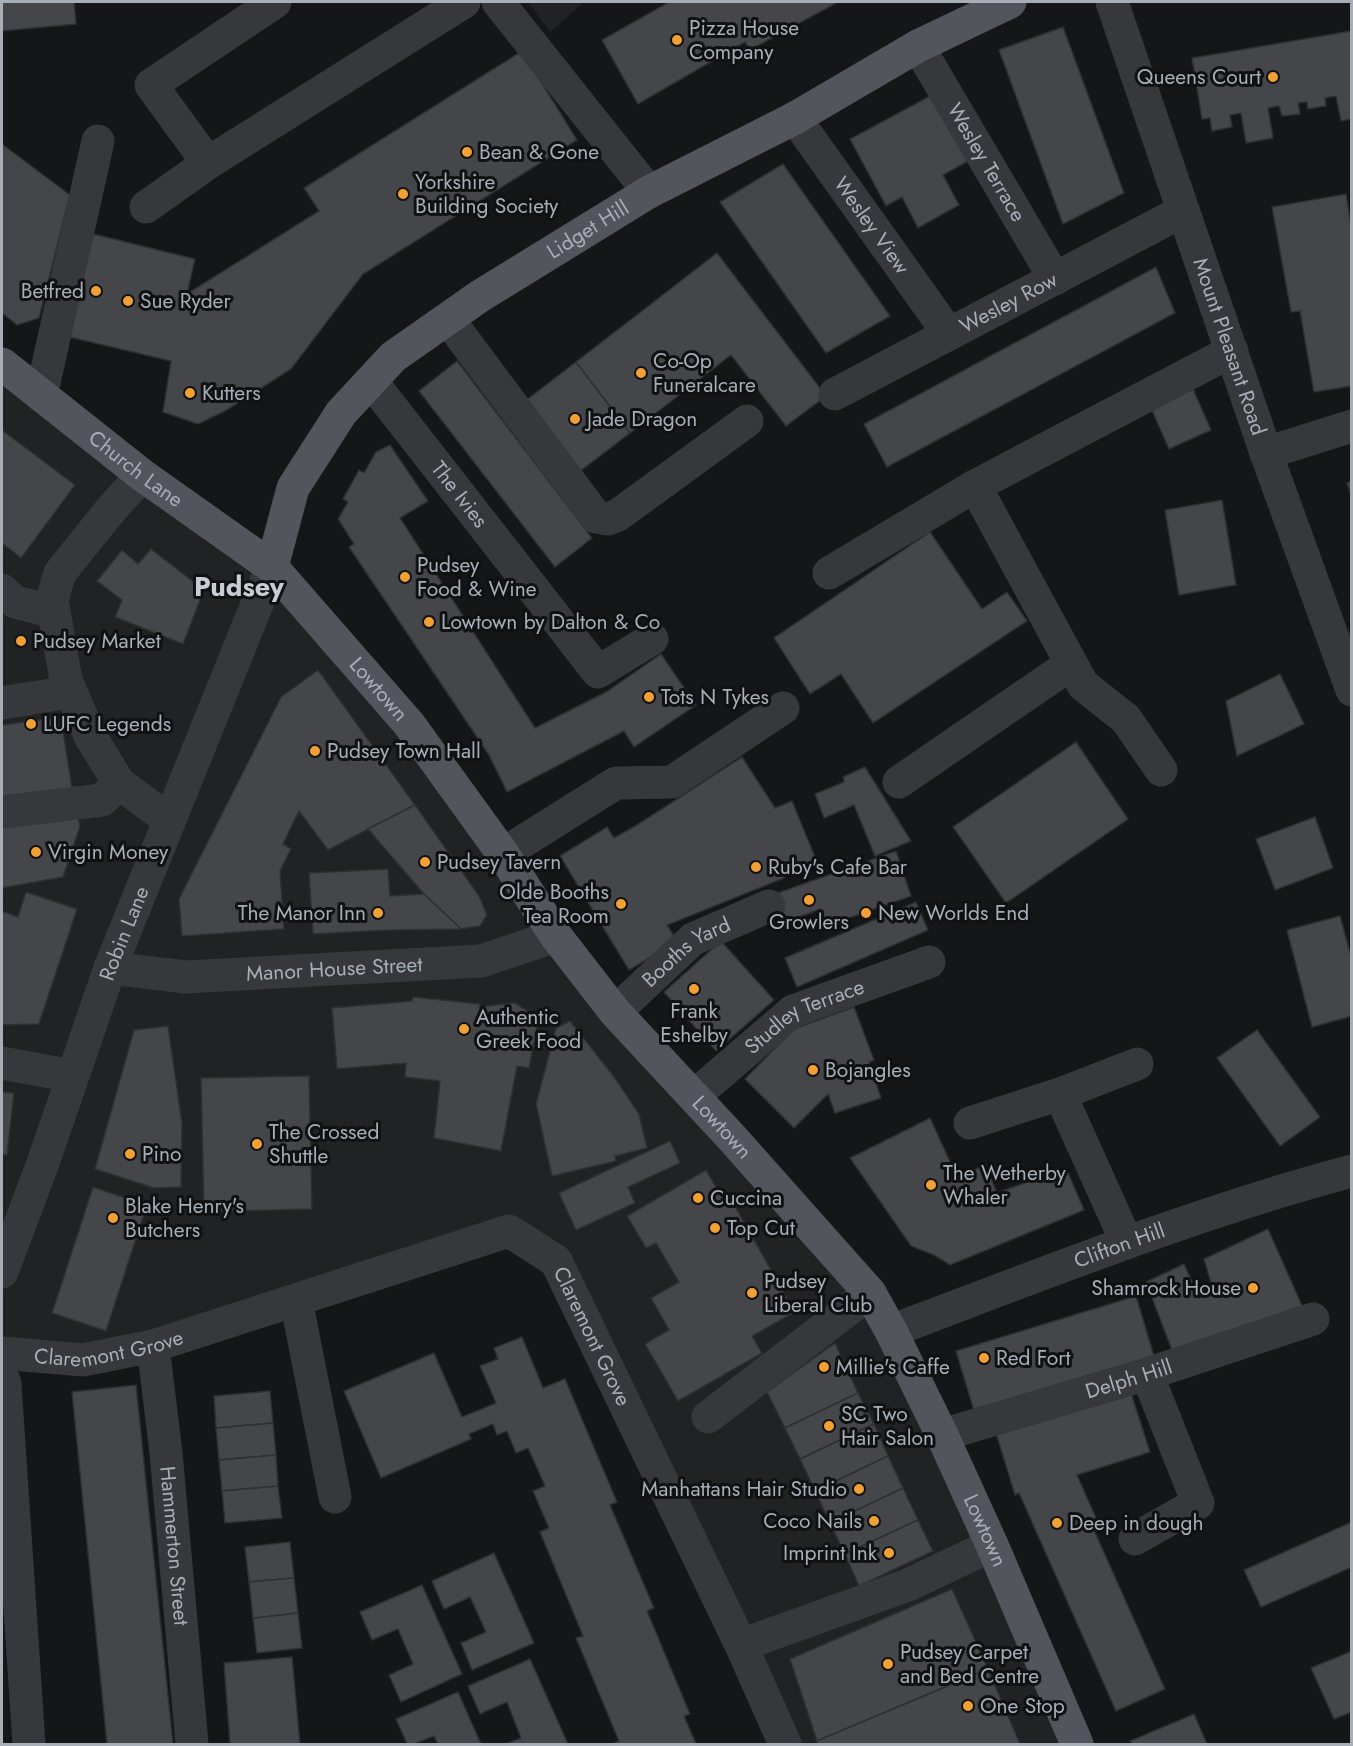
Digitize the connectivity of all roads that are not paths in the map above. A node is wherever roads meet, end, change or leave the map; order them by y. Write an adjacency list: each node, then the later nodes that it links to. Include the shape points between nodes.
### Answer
1 (275, 2): 9 (street, via 151,85)
2 (464, 2): 9 (street)
3 (498, 2): 10 (street)
4 (1010, 2): 6 (main road, Lidget Hill)
5 (1112, 2): 12 (street, Mount Pleasant Road)
6 (918, 46): 7 (main road, Lidget Hill); 13 (street, Wesley Terrace)
7 (795, 118): 10 (main road, Lidget Hill); 15 (street, Wesley View)
8 (98, 141): 20 (street)
9 (208, 163): 11 (street)
10 (649, 192): 14 (main road, Lidget Hill)
11 (146, 207)
12 (1183, 211): 13 (street, Wesley Row); 16 (street, Mount Pleasant Road)
13 (1055, 279): 15 (street, Wesley Row)
14 (448, 319): 18 (main road, Lidget Hill, via 393,357); 21 (street, via 596,517 608,519 618,515)
15 (949, 334): 19 (street, Wesley Row)
16 (1232, 351): 23 (street, Mount Pleasant Road); 25 (street)
17 (2, 364): 20 (main road, Church Lane)
18 (371, 381): 26 (main road, Lidget Hill, via 341,413 293,488); 30 (street, The Ivies, via 598,672)
19 (835, 394)
20 (41, 396): 24 (main road, Church Lane)
21 (747, 421)
22 (1352, 426): 23 (street)
23 (1266, 453): 32 (street, Mount Pleasant Road)
24 (142, 475): 26 (main road, Church Lane); 29 (street, via 60,573 52,600)
25 (975, 486): 27 (street); 31 (street)
26 (272, 567): 40 (street, Robin Lane); 41 (main road, Lowtown, via 408,724)
27 (829, 573)
28 (2, 590): 29 (street, via 15,602)
29 (54, 612): 33 (street)
30 (652, 639)
31 (1071, 664): 36 (street, via 1083,685 1126,719); 37 (street)
32 (1352, 690)
33 (70, 692): 34 (street); 38 (street, via 90,736)
34 (2, 703)
35 (783, 708): 41 (street, via 672,782 616,783)
36 (1161, 770)
37 (899, 782)
38 (119, 783): 39 (street, via 102,800); 40 (street)
39 (2, 812)
40 (169, 820): 45 (street, Robin Lane)
41 (503, 854): 43 (main road, Lowtown)
42 (769, 906): 46 (street, Booths Yard, via 693,939)
43 (556, 936): 45 (street, Manor House Street, via 481,961 186,976); 46 (main road, Lowtown)
44 (929, 962): 51 (street, Studley Terrace, via 793,1011)
45 (110, 968): 49 (street, Robin Lane)
46 (615, 1012): 51 (main road, Lowtown)
47 (2, 1063): 49 (street)
48 (1137, 1064): 50 (street)
49 (72, 1076): 55 (street, Robin Lane)
50 (1060, 1094): 52 (street); 54 (street)
51 (694, 1096): 56 (main road, Lowtown)
52 (970, 1123)
53 (1352, 1171): 54 (street, Clifton Hill, via 1243,1202)
54 (1126, 1243): 59 (street, Clifton Hill)
55 (2, 1272)
56 (870, 1293): 59 (main road, Lowtown); 64 (street)
57 (296, 1300): 60 (street, Claremont Grove); 66 (street); 69 (street, Claremont Grove, via 509,1231 556,1261)
58 (1313, 1318): 62 (street, Delph Hill)
59 (891, 1331): 65 (main road, Lowtown)
60 (153, 1347): 61 (street, Claremont Grove, via 83,1360); 72 (street, Hammerton Street)
61 (2, 1353)
62 (1147, 1374): 65 (street, Delph Hill); 67 (street, via 1198,1503)
63 (2, 1375): 70 (street)
64 (708, 1417)
65 (942, 1435): 68 (main road, Lowtown)
66 (335, 1497)
67 (1135, 1539)
68 (992, 1545): 69 (street, via 908,1585); 74 (main road, Lowtown)
69 (741, 1645): 73 (street, Claremont Grove)
70 (15, 1707): 71 (street)
71 (29, 1744)
72 (192, 1744)
73 (785, 1744)
74 (1077, 1744)

